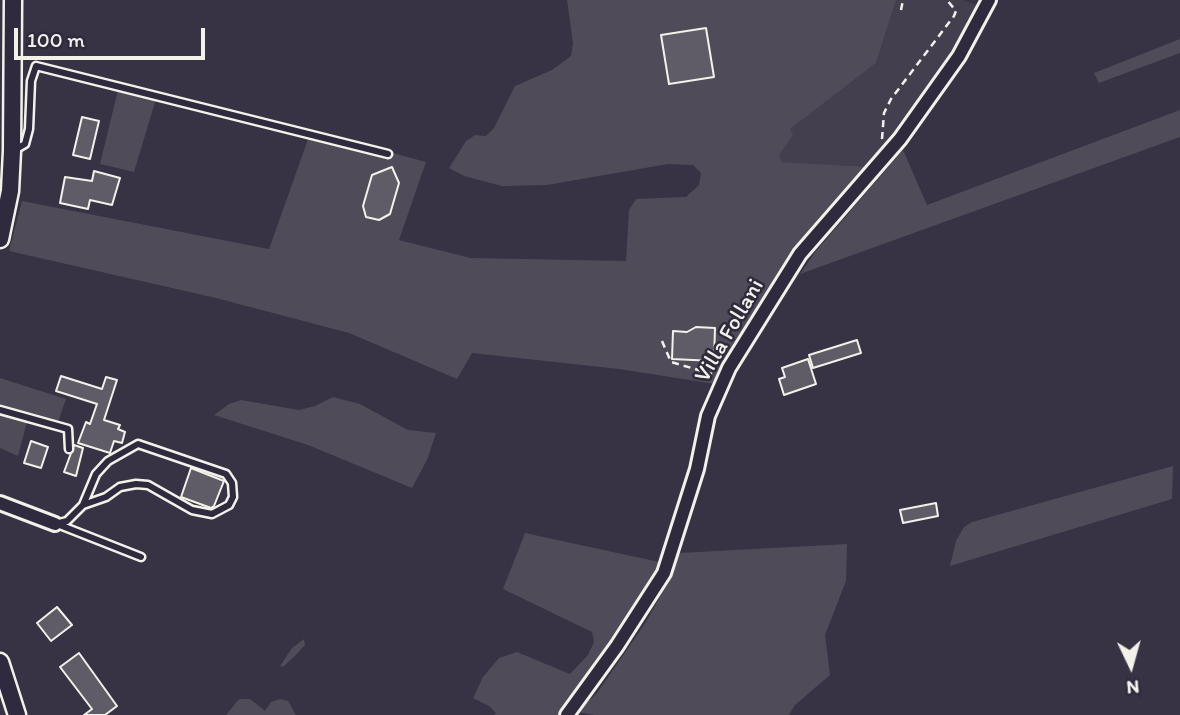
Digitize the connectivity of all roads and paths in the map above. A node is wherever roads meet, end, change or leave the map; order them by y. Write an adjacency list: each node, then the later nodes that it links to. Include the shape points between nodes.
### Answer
1 (13, 0): 6 (main road)
2 (903, 0): 5 (path)
3 (947, 0): 7 (path, via 956,11 954,16 884,113 882,140)
4 (989, 0): 7 (street, Villa Follani, via 959,56)
5 (901, 10)
6 (12, 151): 8 (lane, via 25,144 36,66); 9 (main road)
7 (889, 151): 11 (street, Villa Follani, via 800,254)
8 (387, 154)
9 (0, 239)
10 (662, 341): 11 (path, via 665,354 680,367)
11 (726, 375): 20 (street, Villa Follani, via 708,416 664,573)
12 (0, 410): 13 (lane, via 68,429)
13 (69, 449)
14 (0, 503): 16 (street)
15 (83, 505): 15 (lane, via 96,474 108,461 138,444 226,474 232,483 229,505 212,514 192,510 148,485 136,484); 16 (lane, via 67,521)
16 (55, 524): 17 (lane)
17 (141, 557)
18 (0, 663): 19 (main road)
19 (17, 715)
20 (567, 715)

